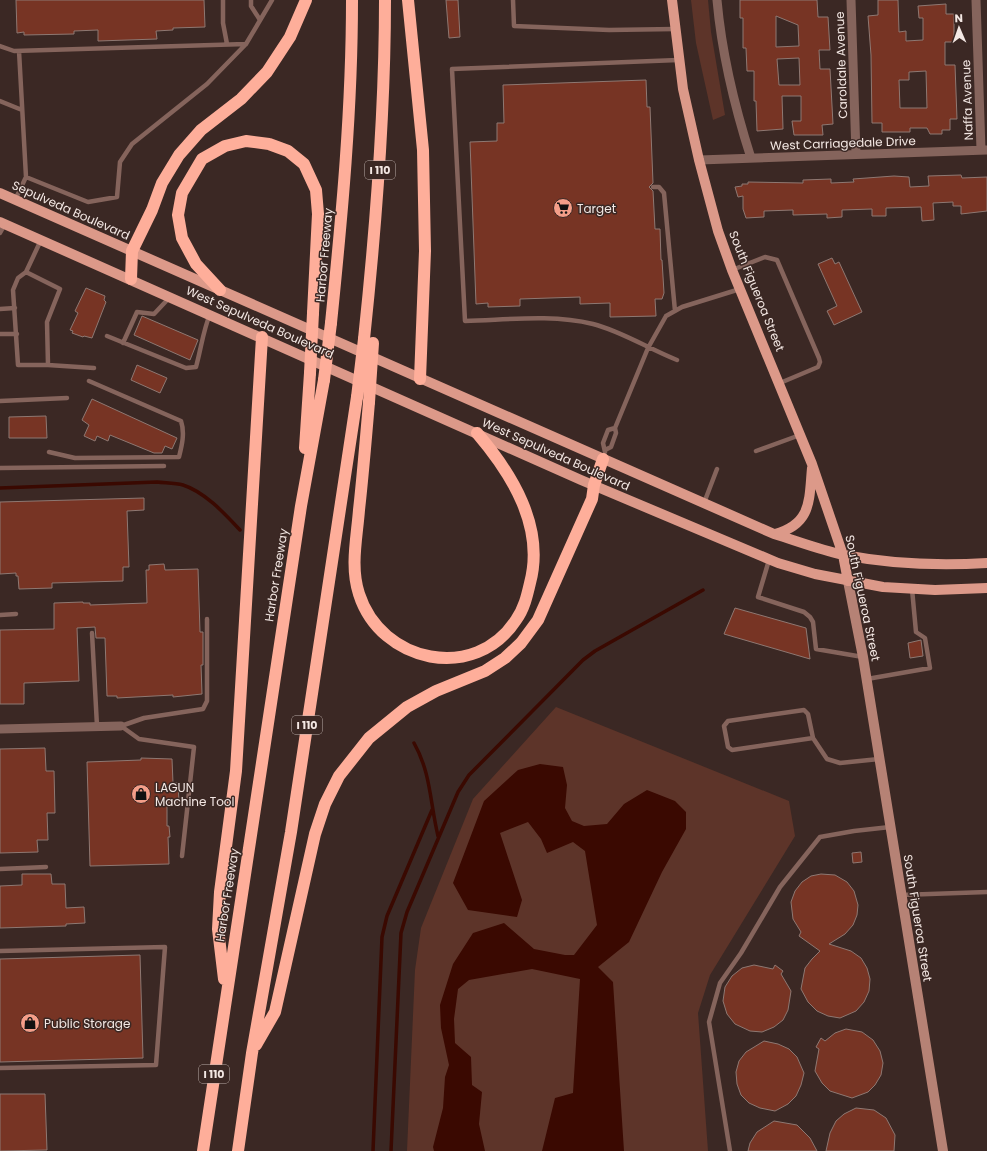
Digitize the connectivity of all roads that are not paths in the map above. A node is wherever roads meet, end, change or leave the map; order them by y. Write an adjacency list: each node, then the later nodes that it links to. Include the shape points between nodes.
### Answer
1 (223, 0): 15 (lane, via 223,23)
2 (251, 0): 13 (lane, via 251,6)
3 (272, 0): 13 (lane)
4 (306, 0): 32 (highway, via 290,37 267,72 241,99 201,130 179,155 162,183)
5 (352, 0): 70 (highway, Harbor Freeway / I 110, bridge, via 348,141 331,323 324,380)
6 (385, 0): 47 (highway, I 110, via 384,90)
7 (408, 0): 53 (highway, via 423,150 425,251)
8 (513, 0): 14 (lane, via 514,26 609,30)
9 (672, 0): 14 (main road, South Figueroa Street)
10 (717, 0): 24 (street, via 726,72)
11 (850, 0): 23 (street, Caroldale Avenue)
12 (976, 0): 22 (street, Naffa Avenue)
13 (260, 20): 16 (lane)
14 (675, 29): 19 (main road, South Figueroa Street)
15 (227, 44): 16 (lane); 18 (lane)
16 (246, 44): 26 (lane, via 207,84 132,144 120,162 117,197 88,202)
17 (0, 46): 18 (lane)
18 (19, 51): 21 (lane)
19 (678, 60): 25 (main road, South Figueroa Street); 49 (lane, via 452,69 465,321 555,318 574,320 594,324)
20 (0, 101): 21 (lane)
21 (22, 110): 26 (lane)
22 (984, 150): 23 (street, West Carriagedale Drive)
23 (856, 154): 24 (street, West Carriagedale Drive)
24 (751, 158): 25 (street, West Carriagedale Drive)
25 (699, 160): 33 (main road, South Figueroa Street, via 718,231)
26 (26, 177): 29 (lane)
27 (653, 187): 41 (lane, via 659,187 664,193)
28 (0, 193): 29 (main road, Sepulveda Boulevard)
29 (15, 200): 32 (main road, Sepulveda Boulevard)
30 (2, 226): 31 (main road)
31 (41, 240): 34 (lane); 35 (main road)
32 (132, 251): 35 (highway); 37 (main road, West Sepulveda Boulevard)
33 (732, 270): 36 (main road, South Figueroa Street); 55 (lane, via 765,257 777,260 820,358 818,367)
34 (26, 272): 39 (lane, via 18,278 13,290); 51 (lane, via 60,289 47,322)
35 (131, 279): 38 (main road, West Sepulveda Boulevard)
36 (740, 289): 41 (lane); 55 (main road, South Figueroa Street)
37 (220, 290): 53 (main road, West Sepulveda Boulevard); 70 (highway, bridge, via 196,264 182,238 178,215 182,193 202,159 226,146 246,141 269,144 288,151 304,164 316,190 318,214)
38 (170, 297): 42 (main road, West Sepulveda Boulevard); 48 (lane, via 154,314 137,312)
39 (15, 308): 40 (lane); 44 (lane)
40 (0, 309)
41 (675, 311): 49 (lane, via 666,316)
42 (210, 314): 46 (main road, West Sepulveda Boulevard); 48 (lane, via 202,333 196,367 186,368)
43 (0, 334): 44 (lane)
44 (17, 334): 51 (lane, via 18,365)
45 (107, 336): 48 (lane)
46 (262, 337): 59 (main road, West Sepulveda Boulevard); 96 (highway, via 236,771 220,892 218,929)
47 (369, 341): 59 (highway, bridge, via 369,402 354,562 359,593 366,612 382,633 404,649 433,658 454,658 475,653 492,644 516,620 528,596 533,574 531,527 520,497 503,466); 97 (highway, I 110, bridge, via 357,397 290,832)
48 (123, 343)
49 (648, 348): 50 (lane); 58 (lane)
50 (676, 360)
51 (48, 365): 52 (lane)
52 (94, 368)
53 (420, 379): 63 (main road, West Sepulveda Boulevard)
54 (89, 381): 62 (lane, via 181,422 183,428 179,457 75,458)
55 (780, 383): 60 (main road, South Figueroa Street)
56 (67, 398): 57 (lane)
57 (0, 401)
58 (614, 428): 63 (lane, via 616,433 611,447); 63 (lane, via 608,430 602,443)
59 (477, 433): 68 (main road, West Sepulveda Boulevard)
60 (801, 435): 61 (lane); 64 (main road, South Figueroa Street)
61 (756, 451)
62 (49, 452)
63 (604, 454): 68 (highway); 69 (main road, West Sepulveda Boulevard)
64 (812, 464): 71 (main road, via 808,508 800,521 786,531); 72 (main road, South Figueroa Street)
65 (164, 466): 66 (lane)
66 (0, 468)
67 (718, 469): 69 (lane)
68 (594, 485): 73 (main road, West Sepulveda Boulevard); 97 (highway, via 592,499 538,620 521,643 505,658 485,671 436,691 407,707 369,738 339,776 325,804 315,834 275,1012)
69 (704, 503): 71 (main road, West Sepulveda Boulevard)
70 (301, 506): 96 (highway, Harbor Freeway / I 110)
71 (774, 534): 72 (main road, West Sepulveda Boulevard)
72 (843, 555): 74 (main road, West Sepulveda Boulevard, via 928,565); 75 (main road, South Figueroa Street)
73 (769, 560): 75 (main road, West Sepulveda Boulevard); 82 (lane, via 758,597 804,612 810,617 816,649)
74 (987, 564)
75 (848, 581): 77 (main road, West Sepulveda Boulevard); 82 (main road, South Figueroa Street)
76 (987, 588): 77 (main road, West Sepulveda Boulevard)
77 (912, 589): 83 (lane, via 916,632 925,638 930,668)
78 (16, 614): 79 (lane)
79 (0, 615)
80 (207, 619): 85 (lane, via 207,701 203,709 144,718)
81 (92, 633): 84 (lane)
82 (863, 657): 83 (main road, South Figueroa Street)
83 (866, 679): 88 (main road, South Figueroa Street)
84 (97, 726): 85 (street); 86 (street)
85 (121, 726): 90 (lane, via 139,739 194,747)
86 (0, 729)
87 (813, 738): 87 (lane, via 808,714 804,710 728,721 724,726 728,747 732,750); 88 (lane, via 827,759 840,763)
88 (879, 759): 89 (main road, South Figueroa Street)
89 (890, 827): 94 (main road, South Figueroa Street); 101 (lane, via 820,838 780,887 720,983 710,1022)
90 (182, 856)
91 (46, 867): 92 (lane)
92 (0, 869)
93 (987, 892): 94 (lane)
94 (901, 895): 102 (main road, South Figueroa Street)
95 (0, 951): 98 (lane, via 165,947 156,1065)
96 (226, 996): 99 (highway, Harbor Freeway / I 110)
97 (252, 1052): 100 (highway, I 110)
98 (0, 1068)
99 (203, 1151)
100 (238, 1151)
101 (730, 1151)
102 (943, 1151)

